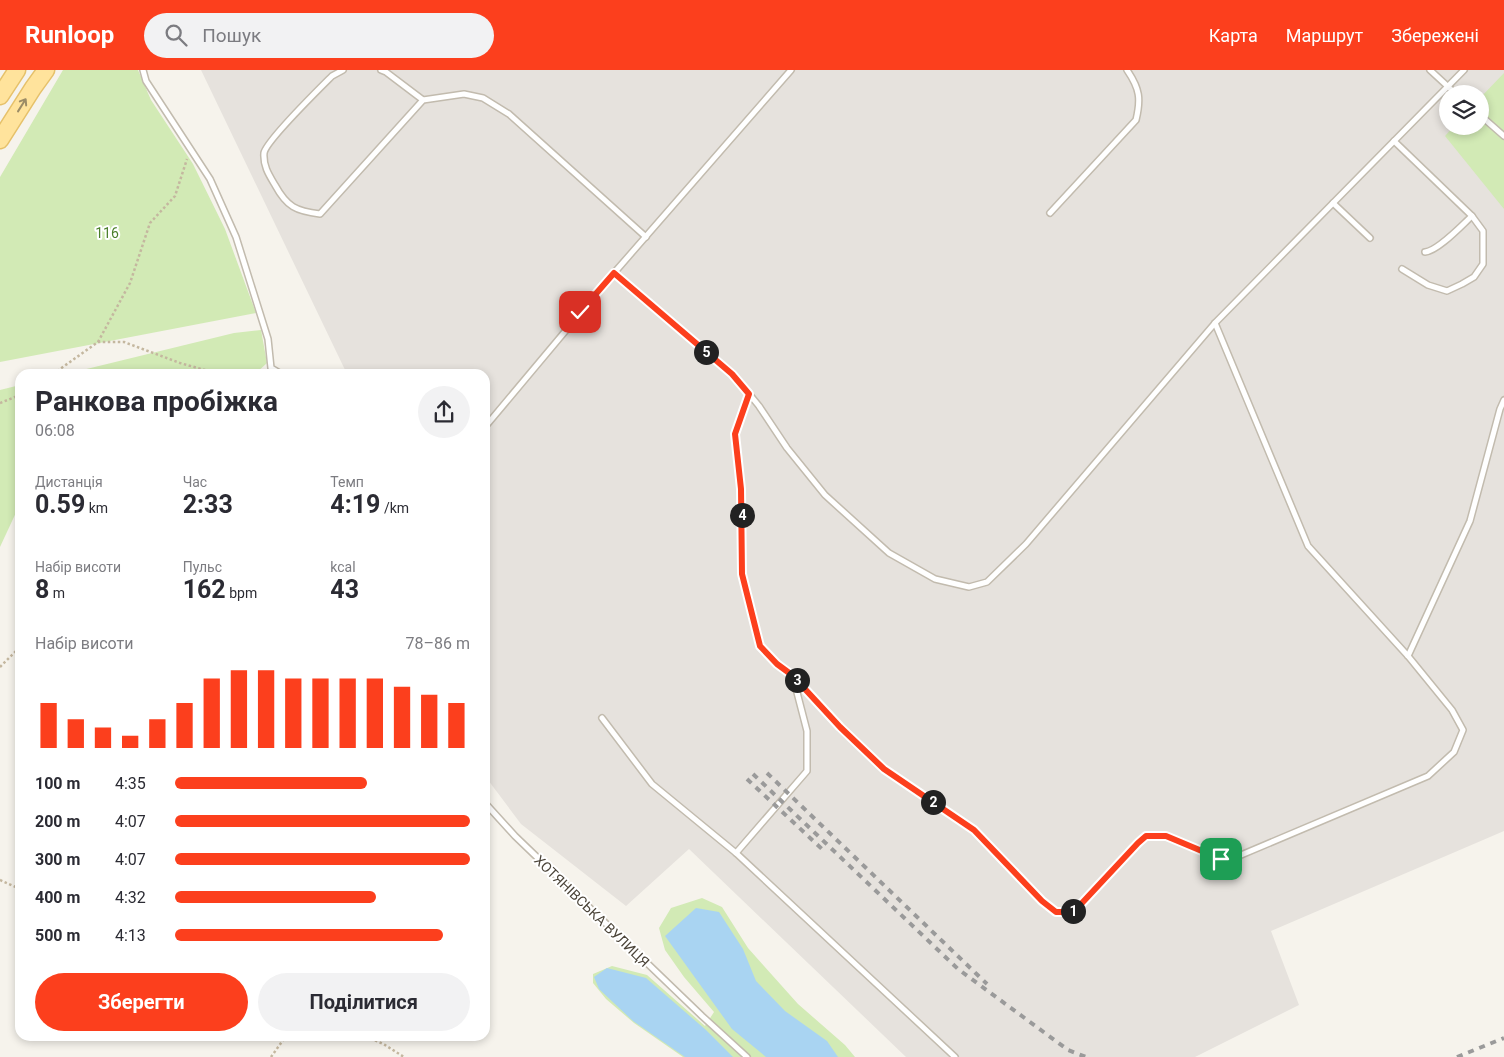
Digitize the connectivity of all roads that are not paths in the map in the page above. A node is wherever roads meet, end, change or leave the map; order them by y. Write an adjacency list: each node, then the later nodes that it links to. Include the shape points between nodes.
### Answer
1 (17, 70): 13 (main road)
2 (46, 70): 17 (main road, one-way to 2)
3 (142, 70): 28 (lane, via 210,179 236,237 268,339)
4 (343, 70): 14 (lane, via 332,76 264,151 264,167 282,199 301,212 320,214)
5 (381, 70): 14 (lane)
6 (791, 70): 22 (lane)
7 (1127, 70): 20 (lane, via 1135,82 1140,104 1136,120)
8 (1430, 70): 10 (lane)
9 (1464, 70): 11 (lane)
10 (1447, 85)
11 (1449, 85)
12 (1439, 95): 18 (lane)
13 (0, 96)
14 (423, 100): 22 (lane, via 464,94 482,98 509,114)
15 (1489, 123): 16 (lane)
16 (1504, 136)
17 (0, 140)
18 (1394, 141): 19 (lane); 21 (lane)
19 (1333, 202): 23 (lane); 27 (lane)
20 (1050, 213)
21 (1472, 216): 24 (lane, via 1440,244); 25 (lane, via 1483,231 1484,247 1482,264 1474,276 1447,290 1428,285)
22 (646, 237): 26 (lane)
23 (1370, 238)
24 (1425, 252)
25 (1402, 269)
26 (614, 273): 29 (lane, via 732,374); 31 (lane)
27 (1215, 323): 29 (lane, via 1026,544 987,582 969,587 935,579 889,553 825,495); 32 (lane, via 1308,546)
28 (271, 369)
29 (749, 394): 33 (lane, via 735,434 741,489 742,574 760,646)
30 (1504, 400): 32 (lane, via 1470,521)
31 (490, 420)
32 (1408, 656): 33 (lane, via 1452,710 1463,730 1454,752 1428,776 1234,858 1221,859 1166,836 1146,836 1071,912 1056,912 974,830 884,769)
33 (792, 675): 36 (lane, via 807,731 807,771)
34 (602, 718): 36 (lane, via 652,784)
35 (490, 808): 37 (lane, ХОТЯНІВСЬКА ВУЛИЦЯ)
36 (736, 852): 38 (lane)
37 (747, 1057)
38 (955, 1057)

